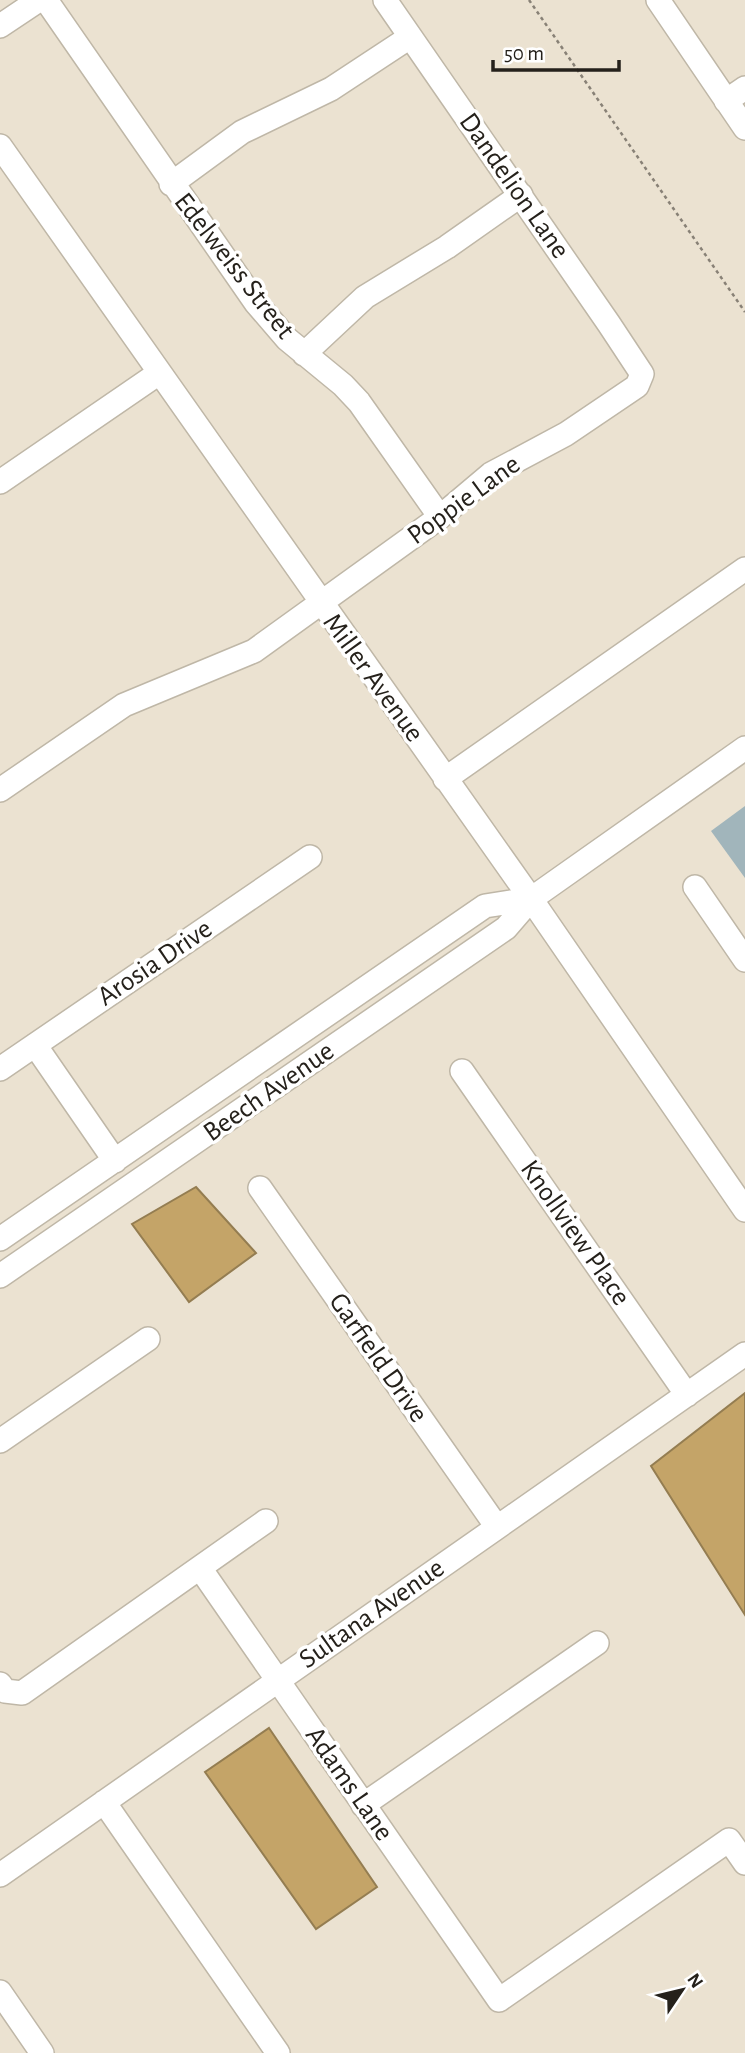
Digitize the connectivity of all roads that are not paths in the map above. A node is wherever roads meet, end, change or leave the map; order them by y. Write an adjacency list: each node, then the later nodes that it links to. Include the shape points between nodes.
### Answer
1 (39, 0): 5 (street)
2 (46, 0): 11 (street, Edelweiss Street)
3 (384, 0): 6 (street, Dandelion Lane)
4 (658, 0): 8 (street)
5 (0, 26)
6 (410, 37): 11 (street, via 331,89 242,132); 12 (street, Dandelion Lane)
7 (745, 88): 8 (street)
8 (726, 101): 9 (street)
9 (745, 128)
10 (0, 146): 14 (street, Miller Avenue)
11 (171, 184): 13 (street, Edelweiss Street, via 256,303)
12 (521, 195): 13 (street, via 365,296); 15 (street, Dandelion Lane)
13 (304, 354): 17 (street, Edelweiss Street, via 359,402)
14 (159, 373): 16 (street); 19 (street, Miller Avenue)
15 (642, 374): 17 (street, Poppie Lane, via 637,387 623,397 491,474)
16 (0, 482)
17 (440, 517): 19 (street, Poppie Lane)
18 (745, 569): 21 (street)
19 (320, 605): 21 (street, Miller Avenue); 22 (street, Poppie Lane, via 254,651 124,705)
20 (745, 748): 25 (street, Beech Avenue)
21 (445, 779): 25 (street, Miller Avenue)
22 (0, 790)
23 (310, 857): 27 (street, Arosia Drive)
24 (695, 887): 26 (street)
25 (531, 899): 30 (street, Beech Avenue, via 485,906); 32 (street, Miller Avenue); 34 (street, Beech Avenue, via 506,928)
26 (745, 960)
27 (35, 1045): 28 (street, Arosia Drive); 30 (street)
28 (0, 1069)
29 (462, 1071): 37 (street, Knollview Place)
30 (115, 1161): 33 (street, Beech Avenue)
31 (260, 1188): 40 (street, Garfield Drive)
32 (745, 1210)
33 (0, 1239)
34 (0, 1276)
35 (148, 1339): 38 (street)
36 (745, 1354): 37 (street, Sultana Avenue)
37 (687, 1395): 40 (street, Sultana Avenue)
38 (2, 1435)
39 (266, 1521): 41 (street)
40 (497, 1527): 43 (street, Sultana Avenue)
41 (200, 1569): 43 (street, Adams Lane); 44 (street, via 22,1693)
42 (597, 1643): 46 (street)
43 (277, 1681): 45 (street, Sultana Avenue); 46 (street, Adams Lane)
44 (2, 1688)
45 (104, 1801): 48 (street, Sultana Avenue); 50 (street)
46 (363, 1805): 47 (street, Adams Lane, via 499,2000 729,1840)
47 (745, 1863)
48 (0, 1875)
49 (0, 1992): 51 (street)
50 (267, 2049)
51 (42, 2053)

